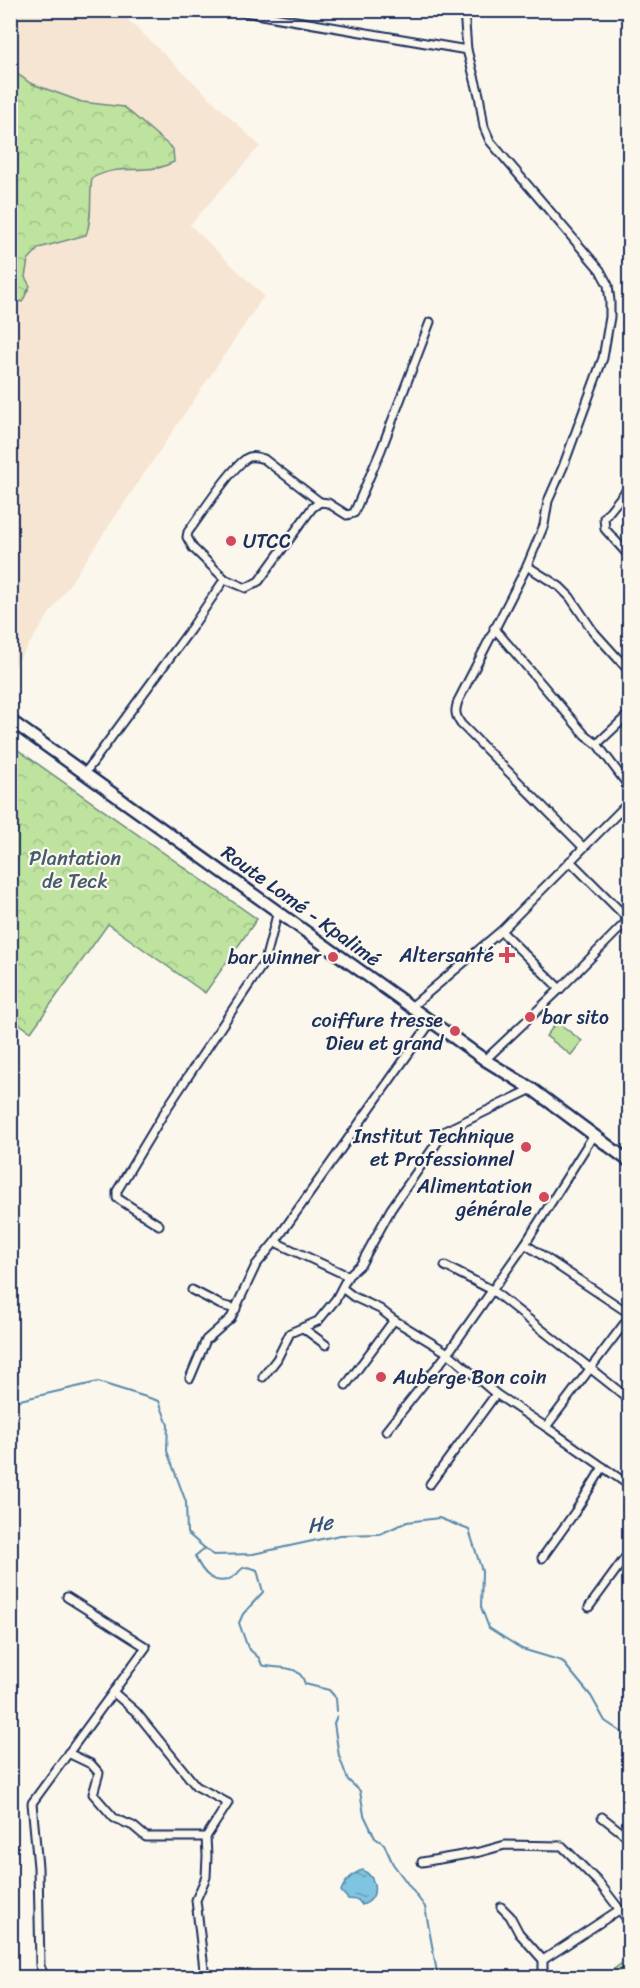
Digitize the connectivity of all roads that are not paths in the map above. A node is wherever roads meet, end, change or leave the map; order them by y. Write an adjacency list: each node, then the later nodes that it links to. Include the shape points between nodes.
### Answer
1 (232, 10): 3 (street)
2 (464, 10): 3 (street)
3 (467, 50): 8 (street, via 490,141 600,270 608,285 610,301 603,358)
4 (430, 322): 6 (street, via 354,513 347,515)
5 (630, 486): 7 (street, via 604,518 605,529)
6 (320, 502): 9 (street, via 253,586 240,587); 9 (street, via 264,459 248,457 187,537)
7 (630, 557)
8 (527, 566): 10 (street); 11 (street, via 570,597 593,631)
9 (226, 580): 15 (street)
10 (495, 628): 14 (street, via 585,735); 18 (street, via 459,699 455,715)
11 (630, 672)
12 (630, 713): 14 (street)
13 (10, 720): 15 (main road, Route Lomé - Kpalimé)
14 (597, 744): 16 (street)
15 (85, 773): 20 (main road, Route Lomé - Kpalimé)
16 (630, 788)
17 (630, 801): 18 (street)
18 (583, 847): 19 (street)
19 (570, 861): 21 (street); 22 (street)
20 (278, 911): 24 (main road, Route Lomé - Kpalimé); 30 (street, via 265,961 117,1191 117,1198)
21 (629, 918): 23 (street)
22 (501, 931): 23 (street); 24 (street)
23 (560, 989): 26 (street)
24 (411, 1007): 25 (main road, Route Lomé - Kpalimé)
25 (431, 1022): 26 (main road, Route Lomé - Kpalimé); 31 (street)
26 (485, 1060): 27 (main road, Route Lomé - Kpalimé)
27 (532, 1089): 28 (main road, Route Lomé - Kpalimé); 34 (street, via 445,1131 391,1209 361,1263)
28 (593, 1136): 29 (main road, Route Lomé - Kpalimé); 32 (street)
29 (630, 1162)
30 (159, 1225)
31 (275, 1242): 34 (street); 38 (street, via 256,1265)
32 (525, 1244): 37 (street); 39 (street)
33 (445, 1266): 37 (street)
34 (348, 1276): 35 (street)
35 (342, 1288): 40 (street); 41 (street, via 318,1321)
36 (192, 1290): 38 (street)
37 (492, 1290): 43 (street); 44 (street)
38 (236, 1309): 46 (street, via 227,1323 206,1340)
39 (630, 1315): 44 (street)
40 (394, 1320): 43 (street); 47 (street)
41 (303, 1328): 42 (street); 45 (street, via 290,1333)
42 (326, 1345)
43 (448, 1353): 48 (street); 51 (street)
44 (589, 1370): 49 (street); 50 (street)
45 (263, 1377)
46 (190, 1378)
47 (346, 1385)
48 (496, 1394): 50 (street); 53 (street)
49 (630, 1400)
50 (546, 1427): 52 (street)
51 (386, 1431)
52 (603, 1467): 54 (street); 56 (street)
53 (430, 1484)
54 (630, 1486)
55 (630, 1551): 58 (street)
56 (542, 1558)
57 (67, 1597): 59 (street, via 146,1647)
58 (589, 1607)
59 (113, 1692): 60 (street); 62 (street, via 136,1712 196,1786 228,1803)
60 (68, 1753): 62 (street, via 91,1764 99,1773 93,1794 114,1818 146,1837); 69 (street, via 32,1803 40,1966)
61 (602, 1816): 63 (street)
62 (206, 1837): 70 (street, via 206,1877 196,1900)
63 (630, 1839)
64 (422, 1862): 66 (street, via 505,1845 562,1846 600,1884)
65 (501, 1907): 68 (street)
66 (619, 1910): 67 (street); 68 (street)
67 (630, 1923)
68 (543, 1960): 71 (street)
69 (45, 1977)
70 (205, 1977)
71 (543, 1977)

